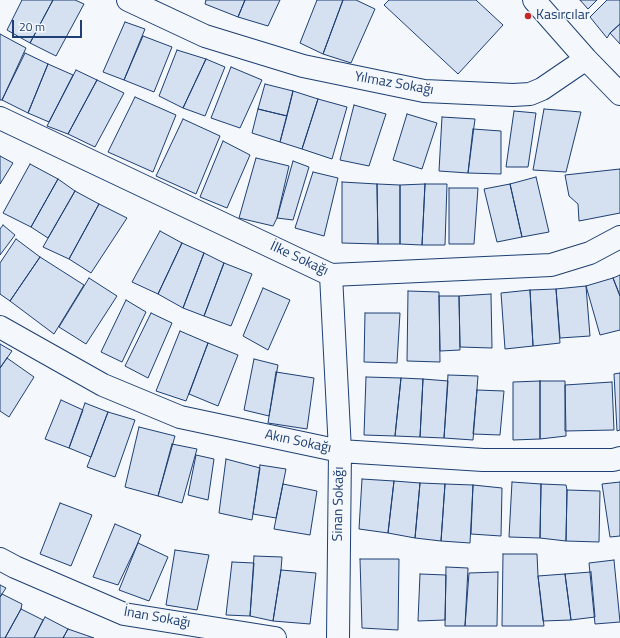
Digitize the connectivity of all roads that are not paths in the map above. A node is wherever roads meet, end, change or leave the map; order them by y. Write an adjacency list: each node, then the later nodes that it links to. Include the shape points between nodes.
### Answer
1 (128, 0): 3 (street, Yılmaz Sokağı, via 205,36 304,66 424,91 530,94 542,89)
2 (534, 0): 3 (street)
3 (586, 59): 4 (street)
4 (620, 94)
5 (0, 118): 7 (street, İlke Sokağı)
6 (620, 237): 7 (street, İlke Sokağı, via 590,253 551,265)
7 (331, 275): 9 (street, Sinan Sokağı)
8 (0, 326): 9 (street, Akın Sokağı, via 103,385 180,417)
9 (340, 451): 10 (street, Akın Sokağı, via 483,460); 13 (street, Sinan Sokağı)
10 (620, 458)
11 (0, 560): 12 (street, İnan Sokağı, via 124,614)
12 (275, 638)
13 (338, 638)

